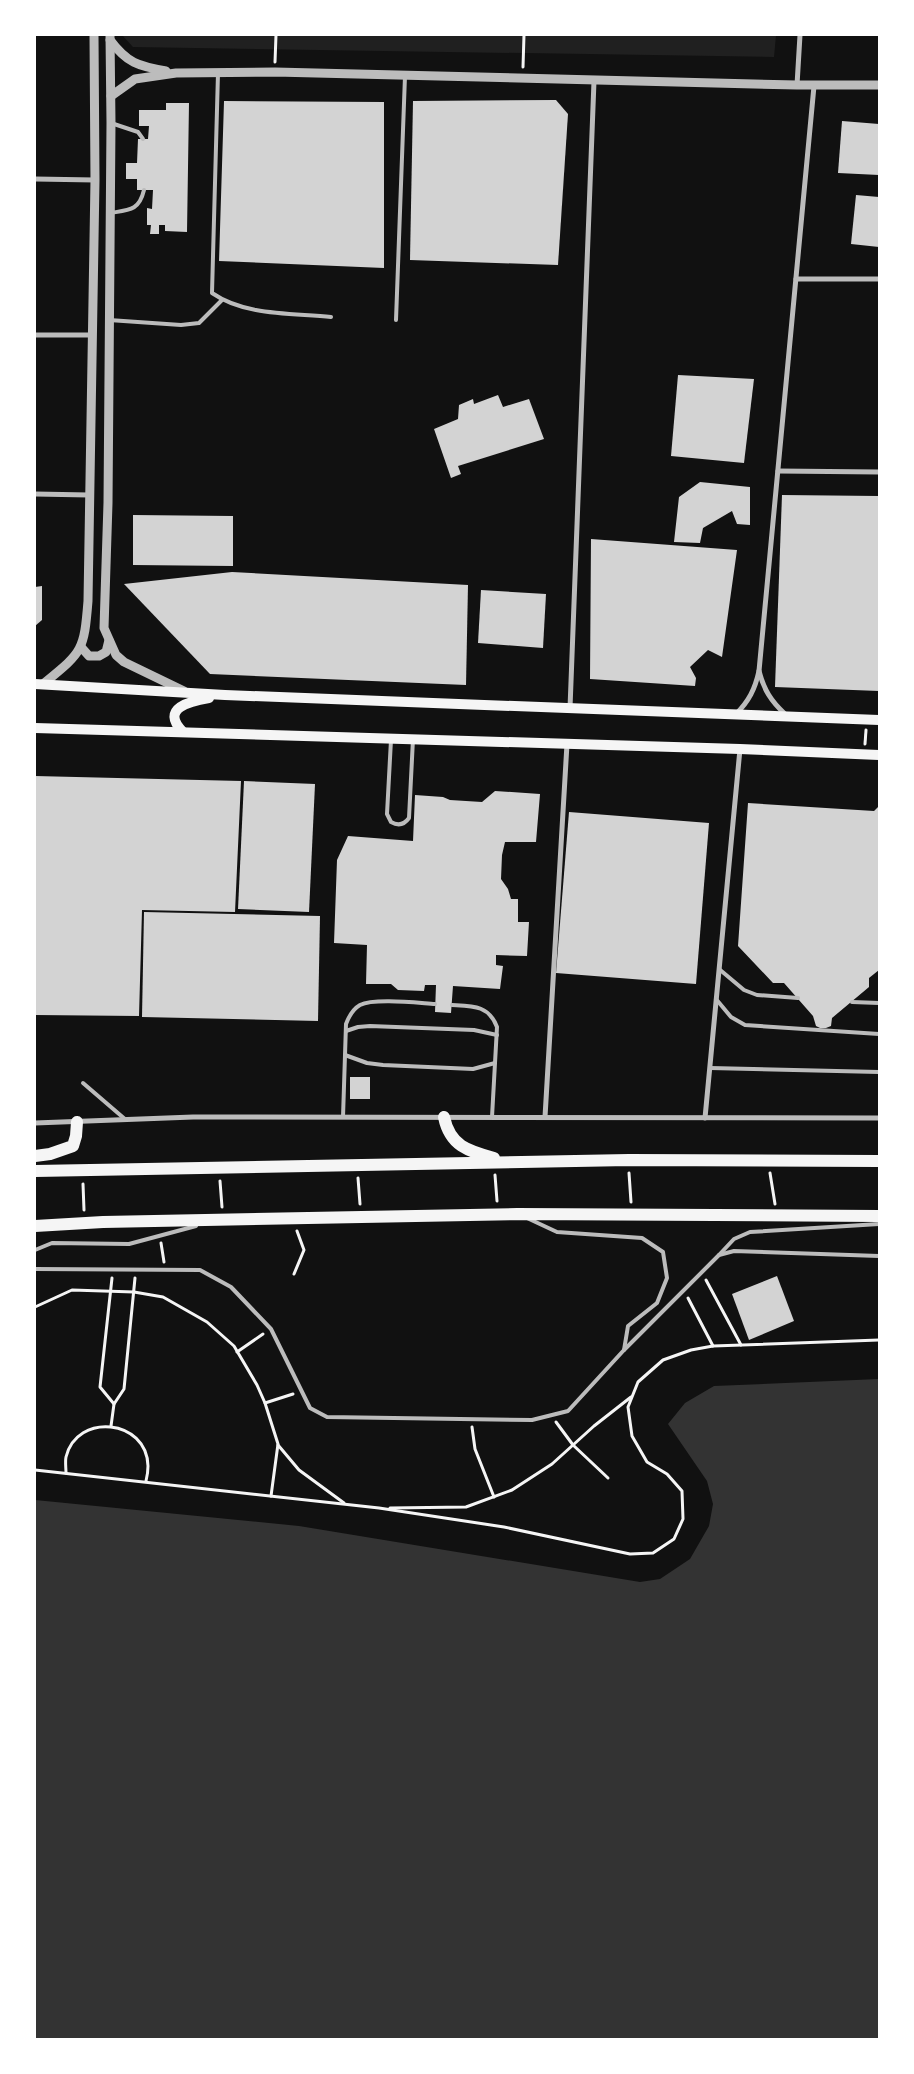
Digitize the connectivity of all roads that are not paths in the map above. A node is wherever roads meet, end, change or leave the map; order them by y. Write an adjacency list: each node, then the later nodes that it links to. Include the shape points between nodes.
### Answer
1 (94, 35): 15 (street)
2 (800, 35): 8 (street)
3 (110, 38): 4 (street, via 120,54 130,62); 11 (street)
4 (176, 72): 5 (street); 11 (street, via 135,79)
5 (218, 73): 6 (street); 20 (lane, via 212,293)
6 (405, 76): 7 (street); 23 (lane)
7 (594, 81): 8 (street); 36 (street)
8 (797, 85): 10 (street)
9 (879, 85): 10 (street)
10 (814, 86): 18 (street)
11 (111, 96): 12 (street)
12 (111, 123): 13 (lane, via 138,132); 17 (street)
13 (143, 139)
14 (35, 180): 15 (street)
15 (95, 180): 25 (street)
16 (144, 190): 17 (lane, via 137,206)
17 (110, 213): 22 (street)
18 (796, 279): 19 (street); 26 (street)
19 (879, 279)
20 (222, 300): 21 (lane, via 244,308); 22 (lane, via 199,323 180,325)
21 (331, 317)
22 (109, 320): 30 (street, via 104,628)
23 (396, 320)
24 (35, 335): 25 (street)
25 (92, 335): 29 (street)
26 (778, 471): 27 (street); 32 (street)
27 (879, 472)
28 (35, 494): 29 (street)
29 (88, 495): 31 (street, via 88,601)
30 (109, 640): 31 (street, via 106,652 99,656 89,656); 34 (street, via 116,655 124,662)
31 (82, 647): 33 (street, via 73,659)
32 (759, 671): 37 (street, via 755,688); 38 (street, via 773,703)
33 (39, 684): 34 (main road)
34 (184, 691): 35 (main road)
35 (225, 695): 36 (main road); 41 (main road, via 190,701 178,708 176,721)
36 (570, 708): 37 (main road)
37 (735, 715): 38 (main road)
38 (786, 715): 39 (main road)
39 (879, 720)
40 (35, 728): 41 (main road)
41 (183, 732): 42 (main road)
42 (391, 739): 43 (main road); 43 (lane, via 387,814 391,822 399,825 409,818)
43 (413, 739): 44 (main road)
44 (567, 744): 45 (main road); 65 (street)
45 (740, 749): 46 (main road); 47 (street)
46 (879, 755)
47 (719, 969): 48 (lane, via 744,990 757,995); 49 (street)
48 (798, 998)
49 (716, 999): 55 (lane, via 744,1025); 59 (street)
50 (852, 1002): 51 (lane)
51 (879, 1003)
52 (435, 1004): 54 (lane, via 366,1003 353,1011)
53 (452, 1005): 56 (lane, via 474,1006 489,1012 497,1027)
54 (346, 1031): 56 (lane, via 380,1026 474,1030); 57 (lane)
55 (879, 1034)
56 (497, 1035): 58 (lane)
57 (345, 1055): 58 (lane, via 383,1065 473,1069); 62 (lane)
58 (495, 1063): 64 (lane)
59 (710, 1068): 60 (lane); 66 (street)
60 (879, 1072)
61 (83, 1083): 68 (lane)
62 (343, 1117): 63 (street); 68 (street)
63 (444, 1117): 64 (street); 72 (main road, via 447,1128 459,1145)
64 (492, 1117): 65 (street)
65 (545, 1117): 66 (street)
66 (705, 1118): 67 (street)
67 (879, 1118)
68 (126, 1120): 69 (street)
69 (76, 1122): 70 (street); 71 (main road, via 73,1146)
70 (35, 1123)
71 (35, 1156)
72 (511, 1162): 73 (main road); 74 (main road)
73 (879, 1162)
74 (35, 1171)
75 (517, 1214): 76 (main road); 77 (main road); 84 (lane, via 557,1232 642,1238 663,1252 667,1278 657,1303 628,1326)
76 (879, 1216)
77 (220, 1220): 79 (main road); 80 (lane, via 129,1244 52,1243)
78 (879, 1224): 81 (lane, via 750,1232 734,1239)
79 (35, 1226)
80 (35, 1250)
81 (719, 1256): 82 (lane, via 741,1251); 84 (lane)
82 (879, 1256)
83 (35, 1269): 84 (lane, via 200,1270 231,1287 271,1329 310,1408 328,1417 532,1420 551,1416 568,1411)
84 (624, 1350)

